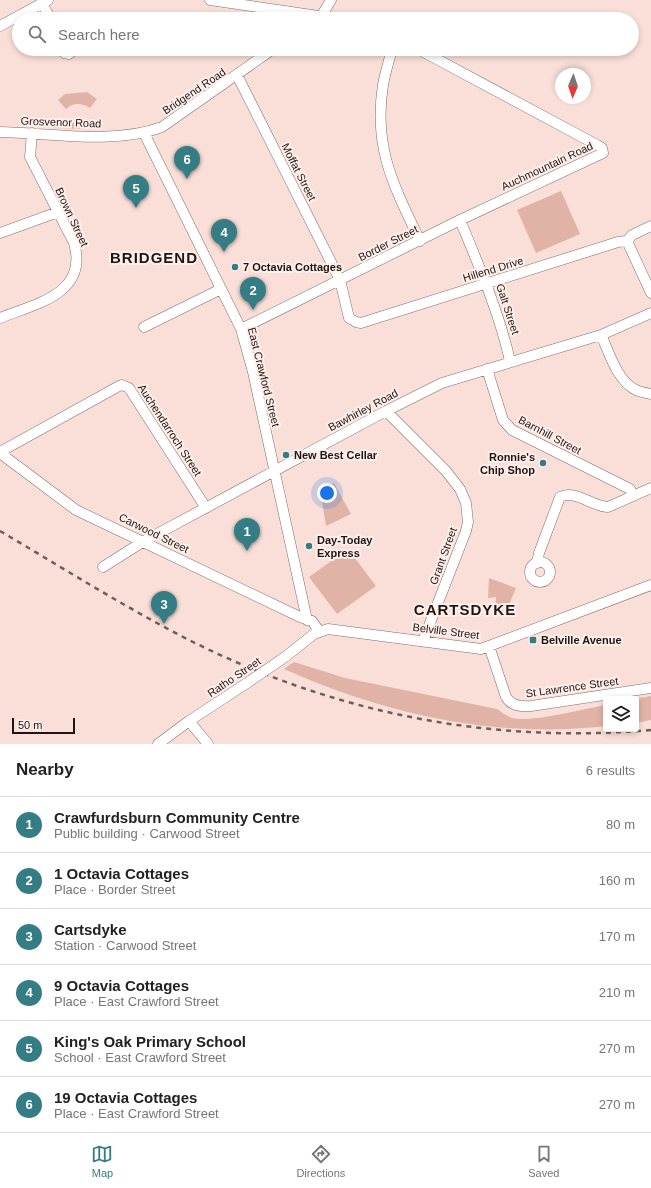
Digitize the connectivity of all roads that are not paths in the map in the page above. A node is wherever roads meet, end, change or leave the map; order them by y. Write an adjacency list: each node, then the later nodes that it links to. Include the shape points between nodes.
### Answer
1 (210, 0): 6 (street)
2 (332, 0): 7 (street)
3 (45, 2): 4 (street); 5 (street)
4 (26, 12)
5 (49, 12)
6 (287, 12)
7 (323, 12)
8 (12, 20): 9 (street)
9 (0, 26)
10 (263, 56): 13 (street, Bridgend Road)
11 (390, 56): 21 (street, via 383,84 380,130 393,182)
12 (431, 56): 18 (street, Auchmountain Road, via 602,148 603,153)
13 (237, 75): 16 (street, Bridgend Road, via 162,127); 23 (street, Moffat Street)
14 (0, 132): 15 (street, Grosvenor Road)
15 (32, 132): 16 (street, Grosvenor Road, via 90,137); 17 (street, Brown Street, via 30,157)
16 (144, 133): 25 (street, East Crawford Street)
17 (58, 212): 20 (street); 28 (street, Brown Street, via 74,243 77,255 75,270 67,286 53,297)
18 (460, 220): 21 (street, Border Street); 24 (street, Galt Street)
19 (651, 226): 22 (street, via 632,235)
20 (0, 233)
21 (420, 241): 23 (street, Border Street)
22 (627, 241): 24 (street, Hillend Drive); 26 (street)
23 (340, 280): 24 (street, Hillend Drive, via 350,318 361,323); 30 (street, Border Street)
24 (487, 284): 32 (street, Galt Street)
25 (221, 289): 29 (street); 30 (street, East Crawford Street)
26 (651, 293)
27 (651, 313): 31 (street, Bawhirley Road)
28 (0, 318)
29 (144, 327)
30 (241, 329): 37 (street, East Crawford Street)
31 (601, 335): 32 (street, Bawhirley Road); 34 (street, via 628,386 636,391)
32 (510, 361): 33 (street, Bawhirley Road)
33 (487, 369): 35 (street, Bawhirley Road, via 442,383); 39 (street, Barnhill Street, via 503,420 512,430 630,489)
34 (651, 394)
35 (386, 411): 37 (street, Bawhirley Road); 47 (street, Grant Street, via 446,471 460,489 466,503 466,531)
36 (0, 452): 40 (street, Auchendarroch Street, via 118,386 125,385); 41 (street, Carwood Street, via 68,505)
37 (275, 472): 40 (street, Bawhirley Road); 45 (street, East Crawford Street)
38 (651, 488): 39 (street)
39 (633, 496): 42 (street, via 608,507 571,495 565,494 560,497)
40 (206, 508): 41 (street, Bawhirley Road)
41 (144, 541): 43 (street, Bawhirley Road); 45 (street, Carwood Street)
42 (537, 563)
43 (103, 567)
44 (651, 585): 48 (street, Belville Street)
45 (307, 620): 46 (street)
46 (321, 630): 47 (street, Belville Street, via 333,629); 50 (street, Ratho Street, bridge)
47 (424, 641): 48 (street, Belville Street, via 474,649)
48 (489, 646): 49 (street, St Lawrence Street, via 506,697 511,703 519,706)
49 (651, 688)
50 (189, 721): 51 (street, Ratho Street); 52 (street)
51 (158, 744)
52 (208, 744)

